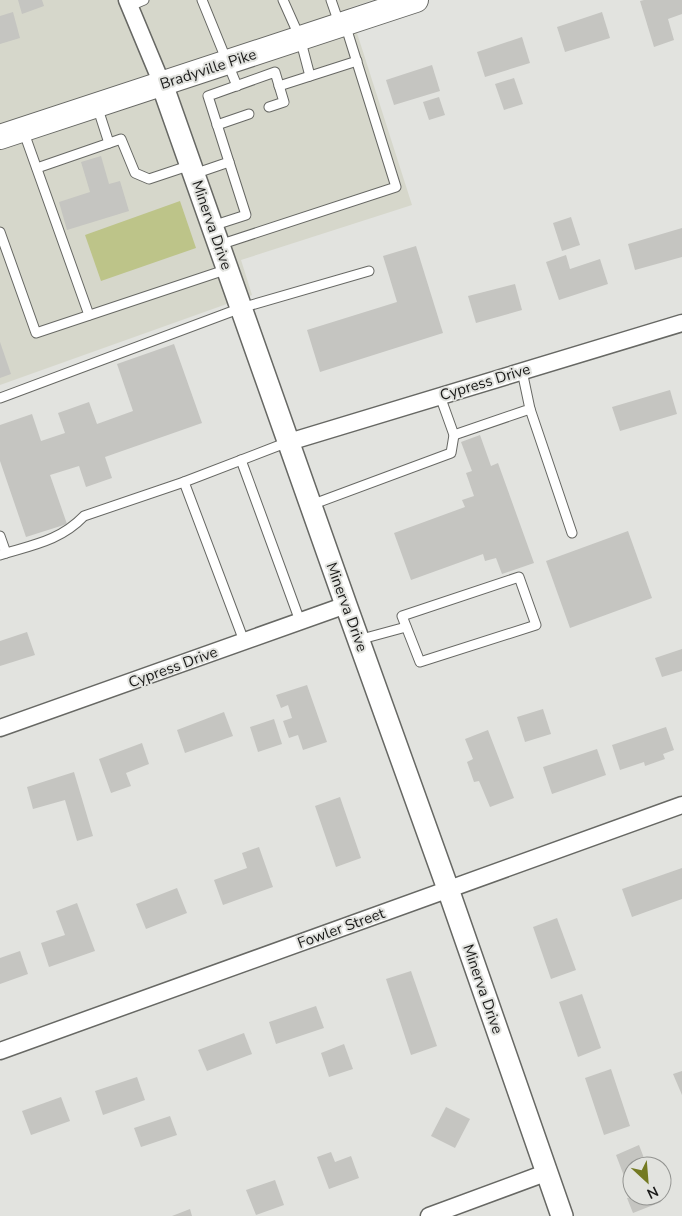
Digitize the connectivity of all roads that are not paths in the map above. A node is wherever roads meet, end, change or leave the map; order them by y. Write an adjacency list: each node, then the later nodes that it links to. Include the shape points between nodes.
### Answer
1 (202, 0): 9 (lane)
2 (283, 0): 7 (lane)
3 (331, 0): 6 (lane)
4 (416, 0): 6 (main road, Bradyville Pike, via 372,11)
5 (134, 2): 11 (street, Minerva Drive)
6 (342, 24): 7 (main road, Bradyville Pike); 8 (lane)
7 (300, 38): 9 (main road, Bradyville Pike); 10 (lane)
8 (356, 61): 10 (lane); 25 (lane, via 396,187)
9 (228, 62): 11 (main road, Bradyville Pike); 12 (lane)
10 (310, 76): 13 (lane)
11 (162, 84): 14 (main road, Bradyville Pike); 23 (street, Minerva Drive)
12 (237, 86): 13 (lane, via 275,72); 17 (lane, via 208,96)
13 (279, 86): 15 (lane, via 284,102)
14 (96, 106): 18 (main road, Bradyville Pike); 20 (lane)
15 (269, 107)
16 (249, 114): 17 (lane)
17 (217, 125): 21 (lane)
18 (23, 130): 19 (main road, Bradyville Pike); 22 (lane)
19 (0, 137)
20 (109, 144): 22 (lane); 23 (lane, via 121,139 135,173 149,179)
21 (229, 162): 23 (lane); 25 (lane, via 246,215)
22 (36, 168): 29 (lane)
23 (192, 169): 25 (street, Minerva Drive)
24 (0, 232): 29 (lane, via 36,333)
25 (216, 235): 26 (street, Minerva Drive)
26 (228, 269): 28 (street, Minerva Drive); 29 (lane)
27 (369, 271): 28 (lane)
28 (241, 308): 33 (lane); 36 (street, Minerva Drive)
29 (89, 315)
30 (682, 322): 31 (street, Cypress Drive)
31 (522, 371): 32 (street, Cypress Drive); 34 (lane)
32 (440, 396): 35 (lane); 36 (street, Cypress Drive)
33 (0, 398)
34 (530, 409): 35 (lane); 40 (lane)
35 (454, 435): 39 (lane, via 451,453)
36 (288, 442): 37 (lane); 39 (street, Minerva Drive)
37 (241, 460): 38 (lane); 44 (lane)
38 (184, 482): 42 (lane, via 84,516 73,528 53,539); 47 (lane)
39 (310, 505): 43 (street, Minerva Drive)
40 (572, 533)
41 (0, 536): 42 (lane)
42 (3, 554)
43 (346, 605): 44 (street, Cypress Drive); 46 (street, Minerva Drive)
44 (300, 621): 47 (street, Cypress Drive)
45 (406, 627): 45 (lane, via 402,616 519,577 536,625 420,662); 46 (lane)
46 (358, 640): 50 (street, Minerva Drive)
47 (244, 641): 48 (street, Cypress Drive)
48 (0, 728)
49 (682, 805): 50 (street, Fowler Street)
50 (448, 889): 51 (street, Fowler Street); 52 (street, Minerva Drive)
51 (0, 1051)
52 (548, 1172): 53 (street); 54 (street, Minerva Drive)
53 (429, 1216)
54 (562, 1216)

